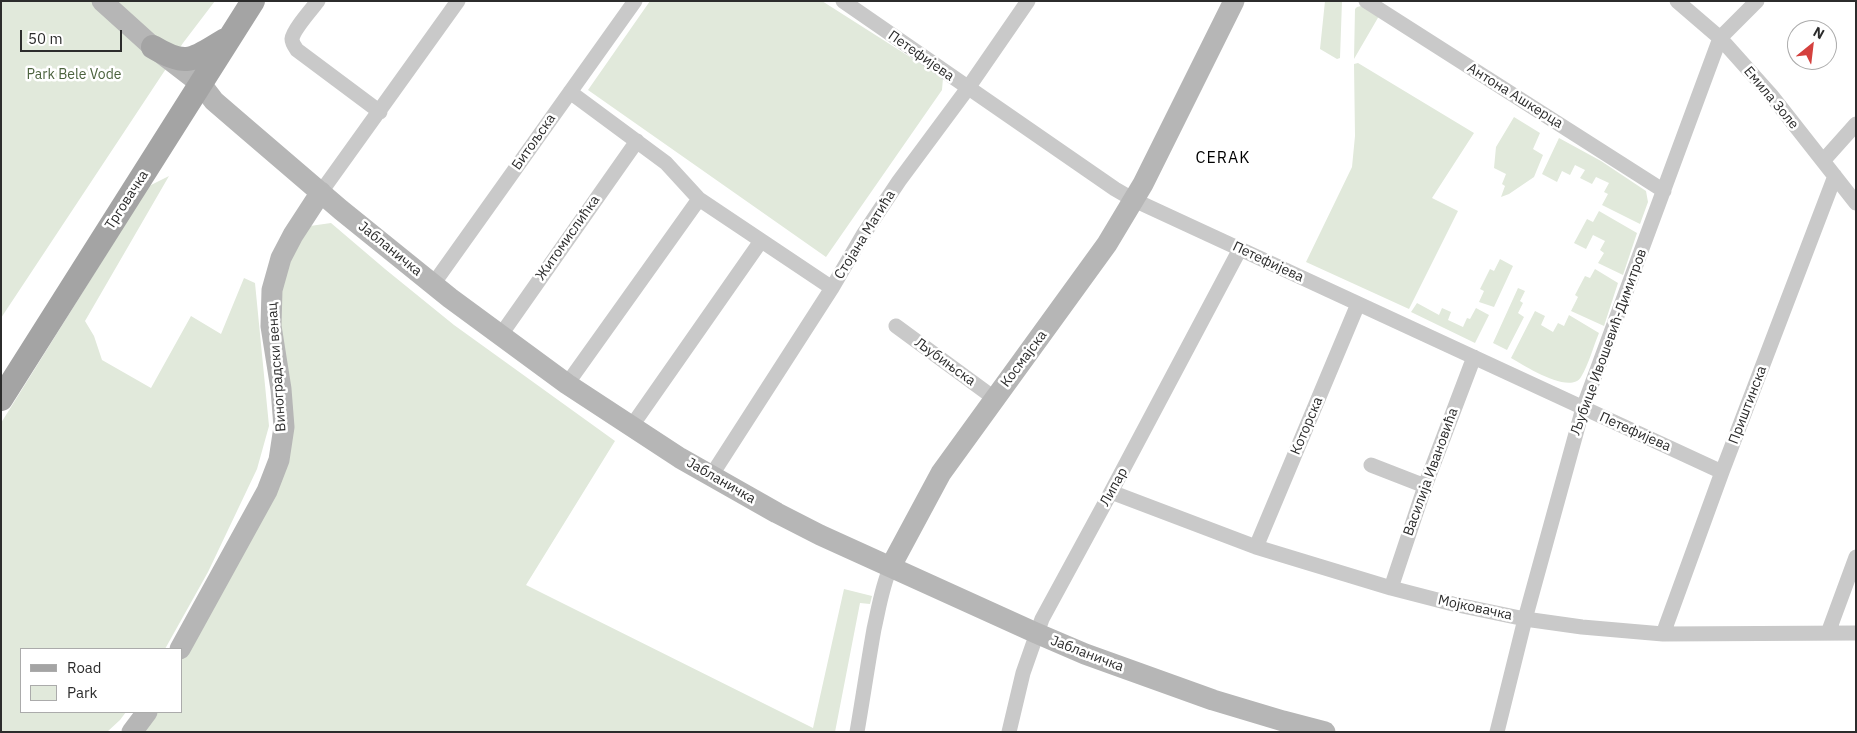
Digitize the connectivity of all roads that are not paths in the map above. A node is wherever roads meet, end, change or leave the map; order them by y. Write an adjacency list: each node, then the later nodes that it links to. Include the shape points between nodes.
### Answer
1 (102, 1): 14 (street, Јабланичка)
2 (253, 1): 12 (main road, Трговачка)
3 (318, 1): 18 (street, via 295,31 294,46)
4 (458, 1): 18 (street)
5 (635, 1): 17 (street, Битољска)
6 (843, 1): 16 (street, Петефијева)
7 (1028, 1): 16 (street, Стојана Матића)
8 (1234, 1): 26 (street, Космајска)
9 (1366, 1): 23 (street, Антона Ашкерца)
10 (1677, 1): 13 (street, Емила Золе)
11 (1757, 1): 13 (street, Љубице Ивошевић-Димитров)
12 (231, 37): 14 (main road, via 205,54 187,59 169,57); 15 (main road, Трговачка)
13 (1720, 38): 21 (street, Емила Золе); 23 (street, Љубице Ивошевић-Димитров)
14 (153, 47): 15 (street, Јабланичка)
15 (201, 84): 24 (street, Јабланичка, via 214,101); 38 (main road, Трговачка)
16 (968, 88): 26 (street, Петефијева); 31 (street, Стојана Матића, via 899,181)
17 (570, 92): 20 (street); 30 (street, Битољска)
18 (380, 112): 24 (street)
19 (1856, 124): 21 (street)
20 (638, 141): 25 (street, via 666,163); 34 (street, Житомислићка)
21 (1823, 161): 22 (street, Емила Золе)
22 (1835, 176): 27 (street, Емила Золе); 42 (street, Приштинска)
23 (1664, 191): 39 (street, Љубице Ивошевић-Димитров)
24 (321, 192): 30 (street, Јабланичка); 55 (street, Виноградски венац, via 286,247 272,290 271,326 284,427 279,460 267,492)
25 (699, 199): 28 (street); 36 (street)
26 (1134, 200): 29 (street, Петефијева); 37 (street, Космајска, via 1107,244)
27 (1856, 203)
28 (762, 240): 31 (street); 40 (street)
29 (1240, 250): 32 (street, Петефијева); 45 (street, Липар)
30 (434, 283): 34 (street, Јабланичка)
31 (832, 288): 43 (street, Стојана Матића)
32 (1358, 304): 35 (street, Петефијева); 46 (street, Которска)
33 (896, 326): 37 (street, Љубињска)
34 (500, 336): 36 (street, Јабланичка)
35 (1474, 357): 39 (street, Петефијева); 44 (street, Василија Ивановића)
36 (567, 384): 40 (street, Јабланичка)
37 (994, 398): 48 (street, Космајска, via 941,473)
38 (1, 399)
39 (1583, 408): 42 (street, Петефијева); 50 (street, Љубице Ивошевић-Димитров)
40 (631, 427): 43 (street, Јабланичка)
41 (1371, 465): 44 (street)
42 (1722, 472): 54 (street, Приштинска)
43 (711, 476): 48 (street, Јабланичка, via 820,535)
44 (1425, 486): 49 (street, Василија Ивановића)
45 (1111, 492): 46 (street, Мојковачка); 51 (street, Липар)
46 (1256, 547): 49 (street, Мојковачка)
47 (1856, 557): 52 (street)
48 (891, 566): 51 (street, Јабланичка); 58 (street, Космајска, via 881,595)
49 (1391, 588): 50 (street, Мојковачка)
50 (1525, 619): 54 (street, Мојковачка); 61 (street, Љубице Ивошевић-Димитров)
51 (1036, 633): 59 (street, Липар); 60 (street, Јабланичка, via 1213,700)
52 (1828, 633): 53 (street, Мојковачка); 54 (street, Мојковачка)
53 (1856, 633)
54 (1663, 634)
55 (181, 648)
56 (146, 713): 57 (street)
57 (132, 732)
58 (857, 732)
59 (1009, 732)
60 (1325, 732)
61 (1497, 732)

